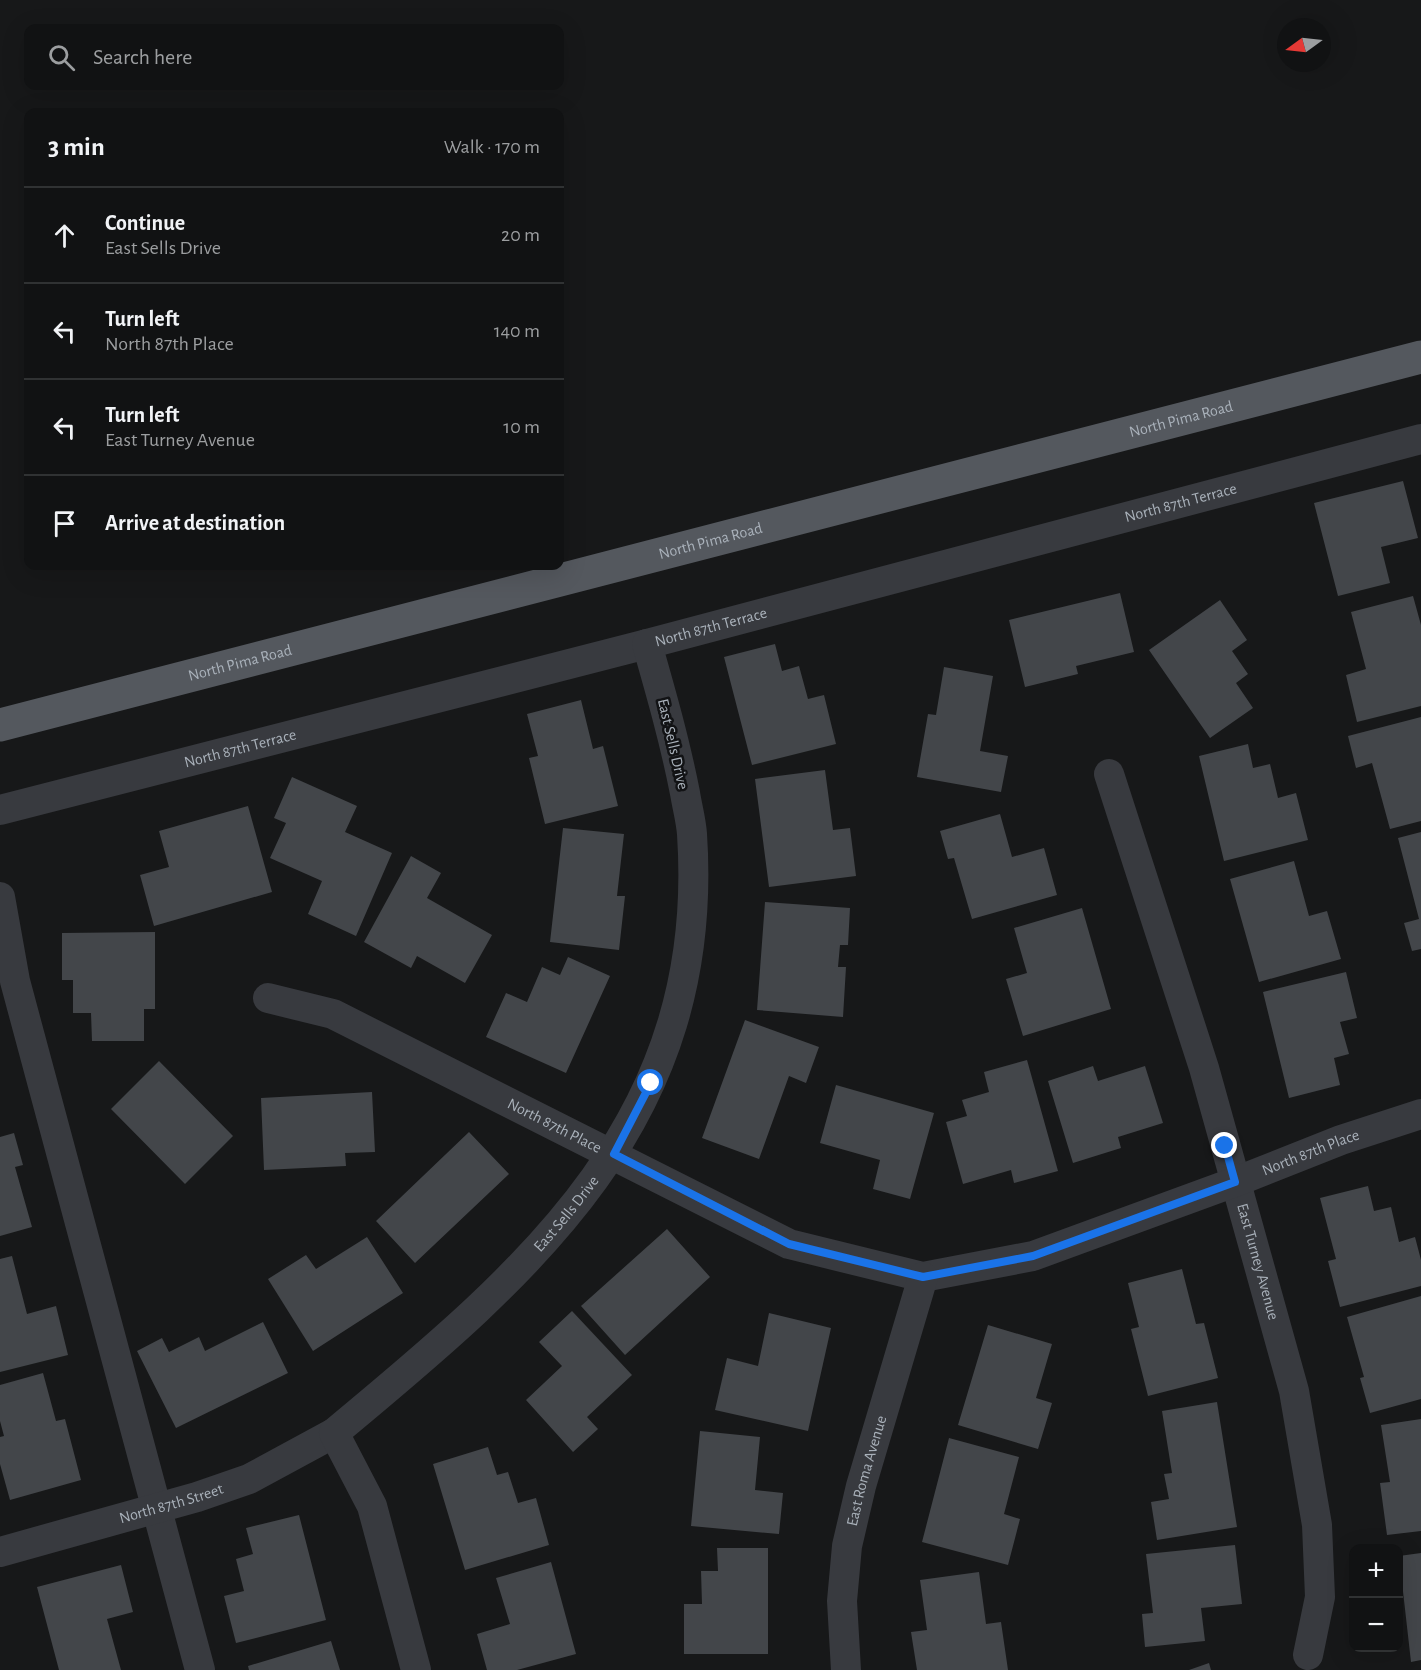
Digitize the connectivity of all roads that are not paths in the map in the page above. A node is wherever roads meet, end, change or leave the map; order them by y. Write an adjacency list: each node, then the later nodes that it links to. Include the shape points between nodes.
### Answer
1 (1421, 357): 4 (main road, North Pima Road)
2 (1421, 439): 3 (street, North 87th Terrace)
3 (646, 644): 6 (street, North 87th Terrace); 10 (street, East Sells Drive, via 676,748 692,833 691,928 676,1016 651,1083)
4 (0, 725)
5 (1109, 774): 11 (street, East Turney Avenue, via 1204,1068)
6 (0, 810)
7 (0, 897): 14 (street, via 15,981)
8 (268, 999): 10 (street, North 87th Place, via 333,1014)
9 (1421, 1114): 11 (street, North 87th Place, via 1341,1140)
10 (614, 1154): 12 (street, North 87th Place, via 789,1244); 13 (street, East Sells Drive, via 542,1245 453,1334)
11 (1235, 1182): 12 (street, North 87th Place, via 1033,1256); 16 (street, East Turney Avenue, via 1294,1390 1317,1525 1320,1597)
12 (923, 1277): 19 (street, East Roma Avenue, via 847,1546 842,1600)
13 (334, 1433): 14 (street, North 87th Street, via 249,1479); 18 (street, via 372,1506)
14 (155, 1509): 15 (street, North 87th Street); 17 (street)
15 (0, 1552)
16 (1308, 1655)
17 (200, 1670)
18 (416, 1670)
19 (846, 1670)

